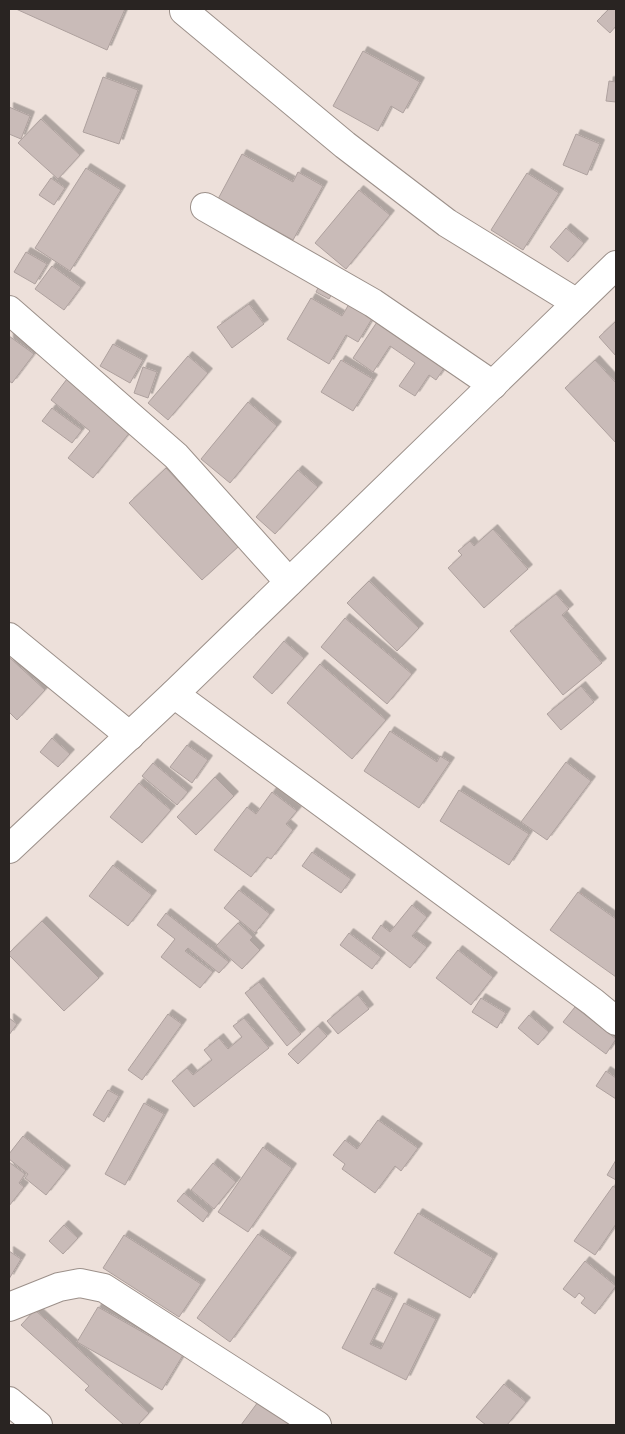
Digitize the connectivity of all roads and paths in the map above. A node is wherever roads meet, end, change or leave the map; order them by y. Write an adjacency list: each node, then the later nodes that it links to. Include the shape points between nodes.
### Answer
1 (184, 11): 4 (street, via 345,145 448,224)
2 (205, 207): 6 (street, via 373,303)
3 (616, 265): 4 (street)
4 (577, 303): 6 (street)
5 (9, 310): 7 (street, via 176,456)
6 (493, 385): 7 (street)
7 (289, 582): 9 (street)
8 (9, 637): 10 (street)
9 (174, 694): 10 (street); 12 (street)
10 (130, 736): 11 (street)
11 (9, 849)
12 (616, 1021)
13 (9, 1307): 16 (street, via 59,1287 80,1283 104,1288)
14 (9, 1401): 15 (street)
15 (38, 1425)
16 (317, 1425)

